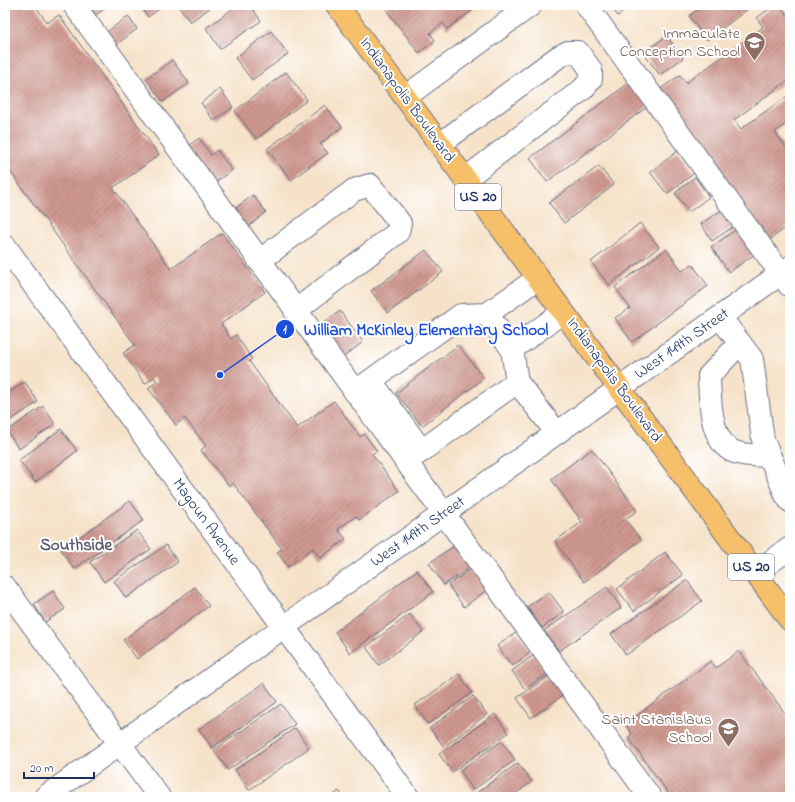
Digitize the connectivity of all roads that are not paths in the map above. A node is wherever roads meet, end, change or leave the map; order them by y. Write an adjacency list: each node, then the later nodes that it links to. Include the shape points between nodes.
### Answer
1 (74, 5): 9 (street)
2 (530, 5): 5 (street)
3 (586, 5): 10 (street)
4 (346, 8): 5 (main road, Indianapolis Boulevard / US 20)
5 (405, 97): 6 (main road, Indianapolis Boulevard / US 20)
6 (440, 144): 7 (main road, Indianapolis Boulevard / US 20); 7 (street, via 568,52 578,52 592,70 591,79 583,89)
7 (466, 179): 11 (main road, Indianapolis Boulevard / US 20)
8 (5, 246): 30 (street, Magoun Avenue)
9 (259, 261): 12 (street); 12 (street, via 354,190 370,186 400,224 398,232)
10 (787, 275): 15 (street, West 149th Street)
11 (538, 278): 13 (main road, Indianapolis Boulevard / US 20); 14 (street)
12 (296, 311): 19 (street)
13 (563, 312): 17 (street); 20 (main road, Indianapolis Boulevard / US 20)
14 (487, 314): 17 (street); 19 (street, via 461,315)
15 (720, 317): 16 (street); 20 (street, West 149th Street)
16 (740, 343): 23 (street, via 752,359 763,440); 23 (street, via 709,376 710,408 715,426 726,447 737,453)
17 (512, 349): 18 (street)
18 (517, 382): 21 (street); 22 (street)
19 (363, 386): 22 (street)
20 (619, 388): 21 (street, West 149th Street); 27 (main road, Indianapolis Boulevard / US 20)
21 (556, 433): 25 (street, West 149th Street)
22 (414, 456): 25 (street)
23 (769, 456): 24 (street)
24 (790, 501)
25 (443, 514): 30 (street, West 149th Street); 35 (street)
26 (790, 548): 27 (street)
27 (756, 573): 29 (main road, Indianapolis Boulevard / US 20)
28 (5, 587): 31 (street)
29 (790, 620)
30 (284, 627): 31 (street, West 149th Street); 34 (street, Magoun Avenue)
31 (120, 744): 32 (street, West 149th Street); 33 (street)
32 (45, 797)
33 (159, 797)
34 (408, 797)
35 (650, 797)

